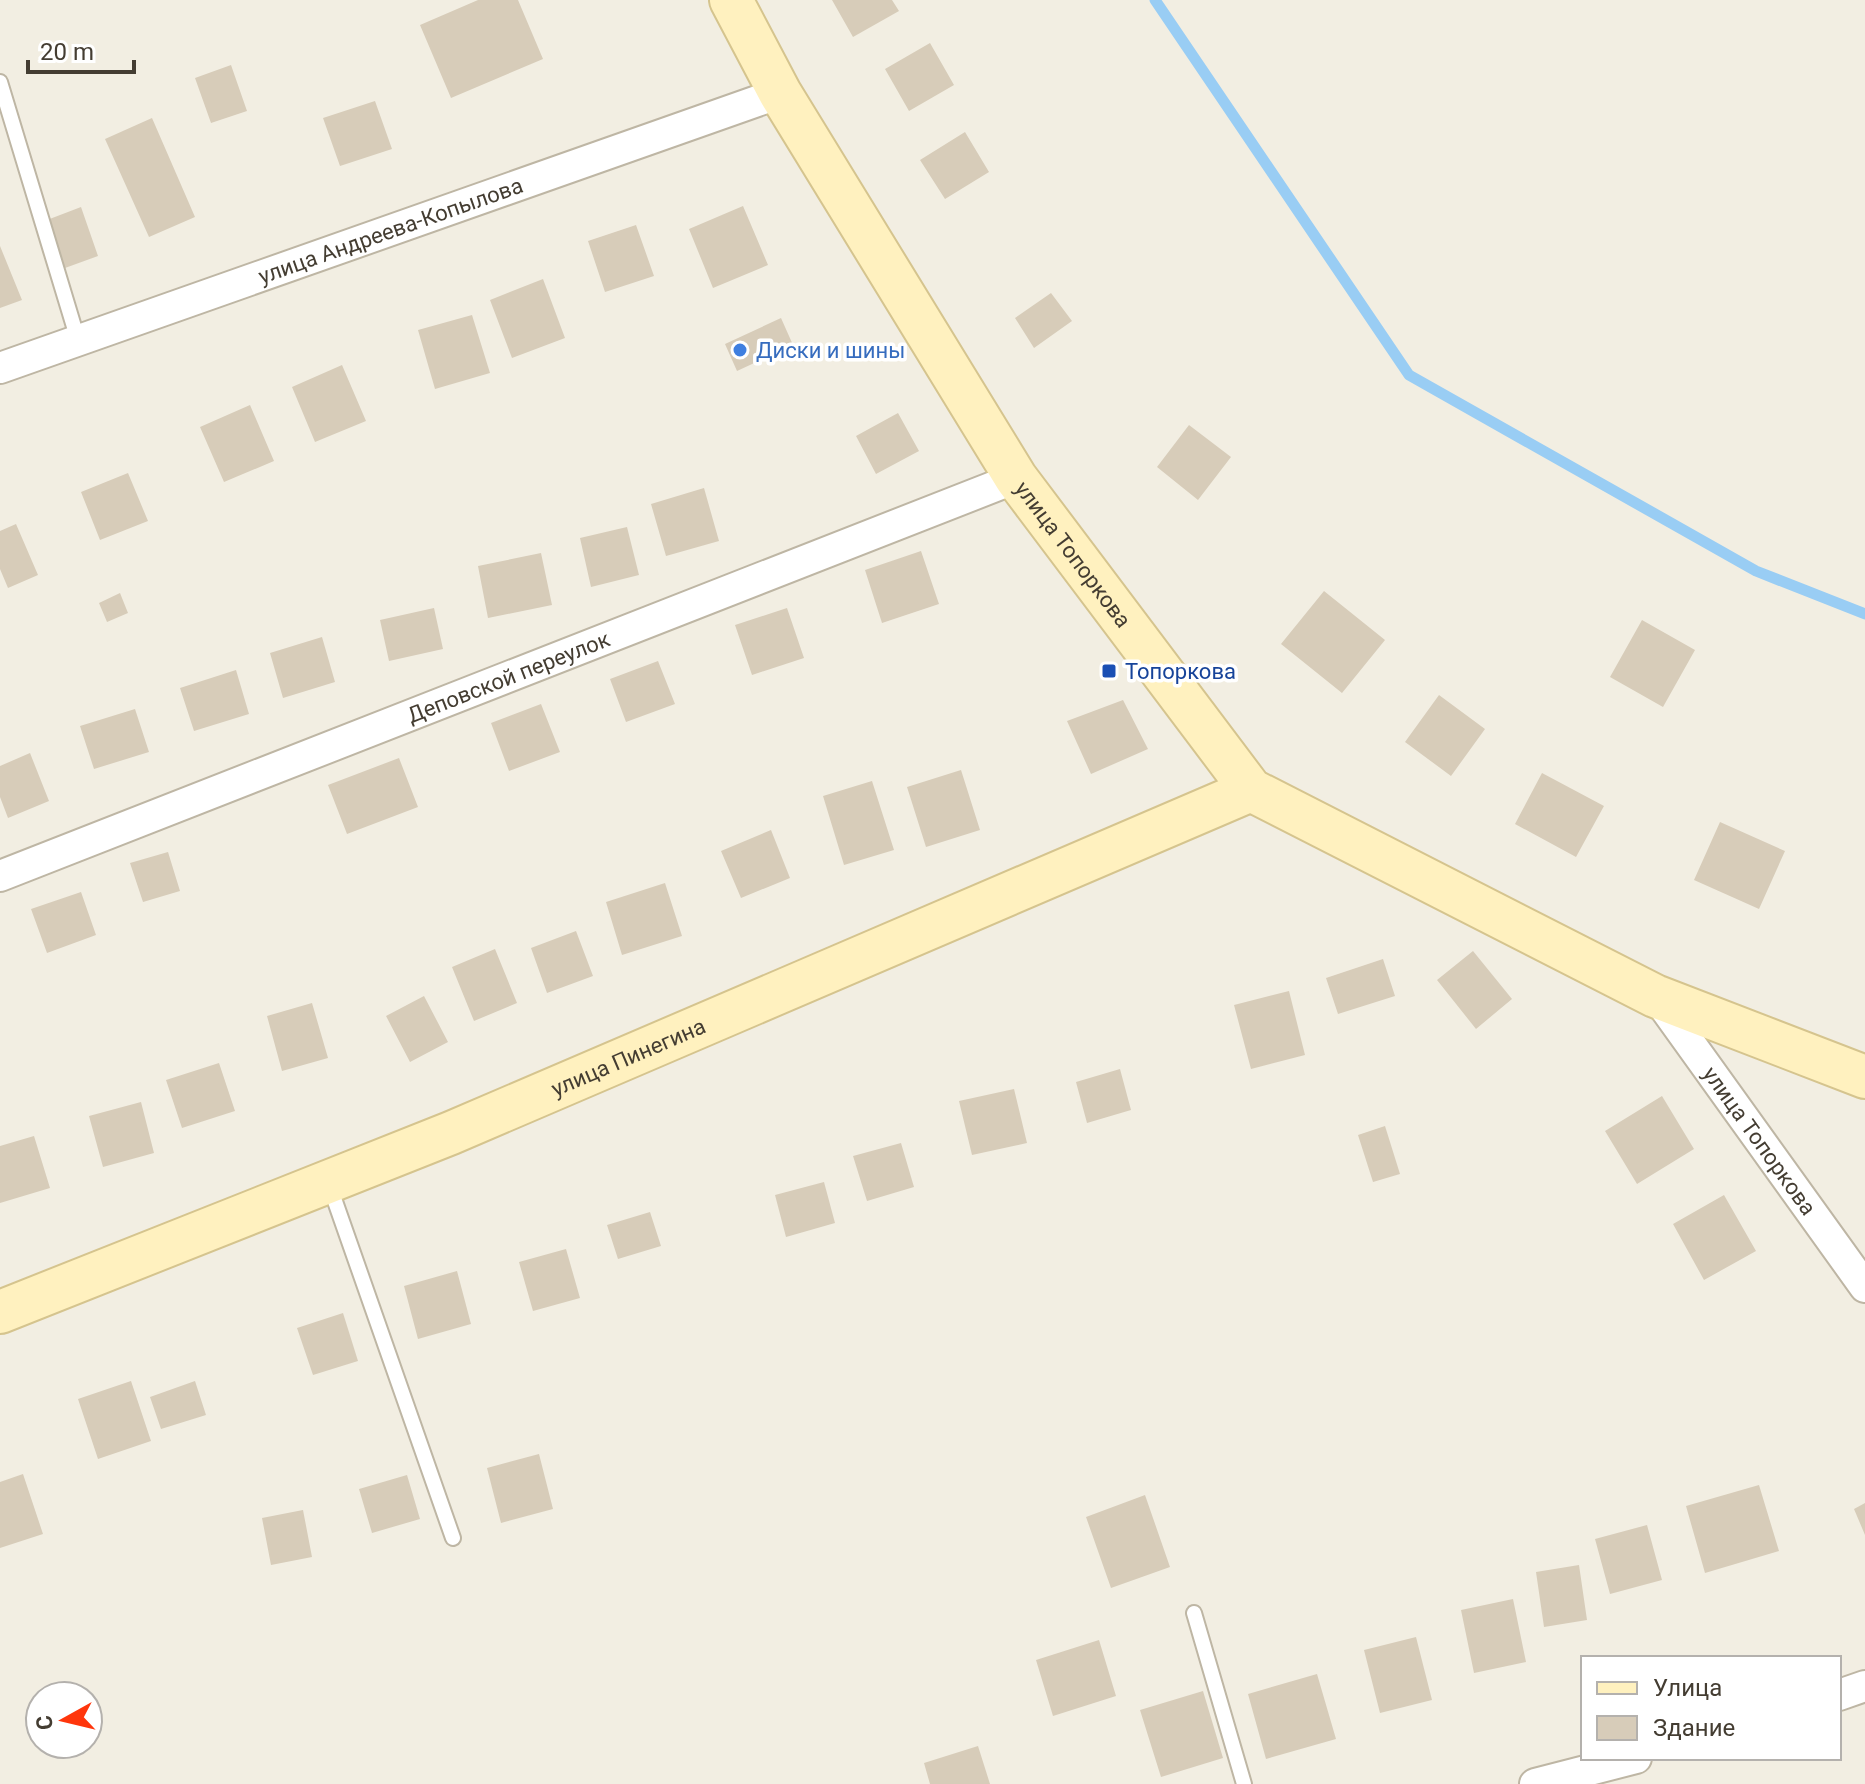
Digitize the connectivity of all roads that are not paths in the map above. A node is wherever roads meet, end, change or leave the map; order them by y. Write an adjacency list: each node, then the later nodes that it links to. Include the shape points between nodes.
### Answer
1 (731, 0): 3 (street, улица Топоркова)
2 (0, 82): 4 (lane)
3 (780, 93): 4 (street, улица Андреева-Копылова); 6 (street, улица Топоркова)
4 (78, 340): 5 (street, улица Андреева-Копылова)
5 (0, 368)
6 (1016, 478): 7 (street, улица Топоркова); 8 (street, Деповской переулок)
7 (1251, 790): 9 (street, улица Топоркова); 11 (street, улица Пинегина)
8 (0, 876)
9 (1655, 996): 10 (street, улица Топоркова); 12 (street, улица Топоркова)
10 (1865, 1077)
11 (329, 1182): 13 (street, улица Пинегина); 14 (lane)
12 (1865, 1287)
13 (0, 1312)
14 (453, 1538)
15 (1194, 1613): 19 (lane)
16 (1865, 1686): 17 (street)
17 (1841, 1694)
18 (1628, 1760): 20 (street)
19 (1244, 1784)
20 (1535, 1784)

